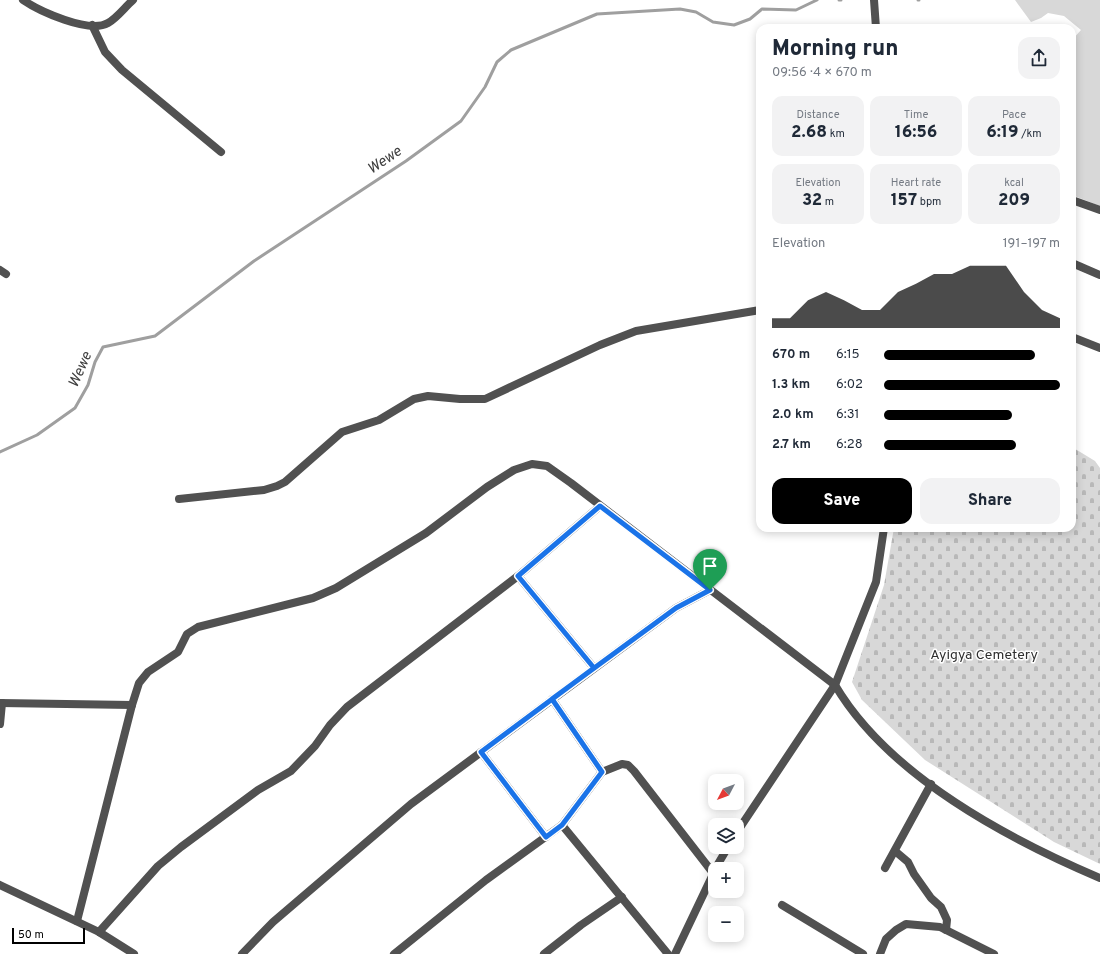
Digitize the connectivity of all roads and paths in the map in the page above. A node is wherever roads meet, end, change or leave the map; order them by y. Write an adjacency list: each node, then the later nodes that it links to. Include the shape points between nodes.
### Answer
1 (22, 0): 5 (street, via 56,18)
2 (133, 0): 5 (street, via 107,24)
3 (874, 0): 4 (street)
4 (876, 24)
5 (92, 25): 6 (street, via 105,52 122,70)
6 (221, 152)
7 (1076, 201): 8 (street)
8 (1100, 210)
9 (1076, 265): 10 (street)
10 (1100, 275)
11 (756, 311): 14 (street, via 636,331 600,345 485,399 428,396 414,399 379,420 342,432 290,478 277,486 264,490)
12 (1076, 339): 13 (street)
13 (1100, 348)
14 (179, 499)
15 (600, 506): 17 (street); 18 (street); 23 (street, via 547,466 532,464 514,470 426,533 336,588 313,598 198,627 187,634 178,652 148,672 140,683)
16 (883, 532): 20 (street, via 876,582)
17 (518, 576): 19 (street); 41 (street, via 347,707 291,771 258,790 164,862 133,892)
18 (710, 590): 19 (street, via 676,608); 20 (street)
19 (594, 668): 21 (street)
20 (834, 685): 27 (street, via 850,710 906,766); 28 (street)
21 (552, 699): 25 (street); 26 (street)
22 (1, 703): 23 (street); 24 (street)
23 (132, 705): 39 (street)
24 (0, 724)
25 (481, 752): 30 (street); 44 (street, via 411,804 273,922)
26 (602, 772): 29 (street); 32 (street, via 622,764 628,765)
27 (931, 784): 31 (street); 34 (street, via 954,802 1045,854)
28 (744, 821)
29 (562, 825): 30 (street); 37 (street)
30 (546, 837): 45 (street, via 486,880)
31 (895, 851): 33 (street); 40 (street, via 908,862 931,898 943,910 947,920)
32 (708, 864)
33 (886, 868)
34 (1100, 878)
35 (708, 884): 48 (street)
36 (0, 886): 39 (street)
37 (622, 897): 46 (street); 47 (street)
38 (782, 905): 49 (street)
39 (76, 921): 41 (street)
40 (946, 930): 42 (street); 50 (street, via 940,927 906,924 886,939)
41 (99, 932): 43 (street)
42 (992, 953)
43 (134, 954)
44 (242, 954)
45 (394, 954)
46 (544, 954)
47 (668, 954)
48 (675, 954)
49 (863, 954)
50 (880, 954)

